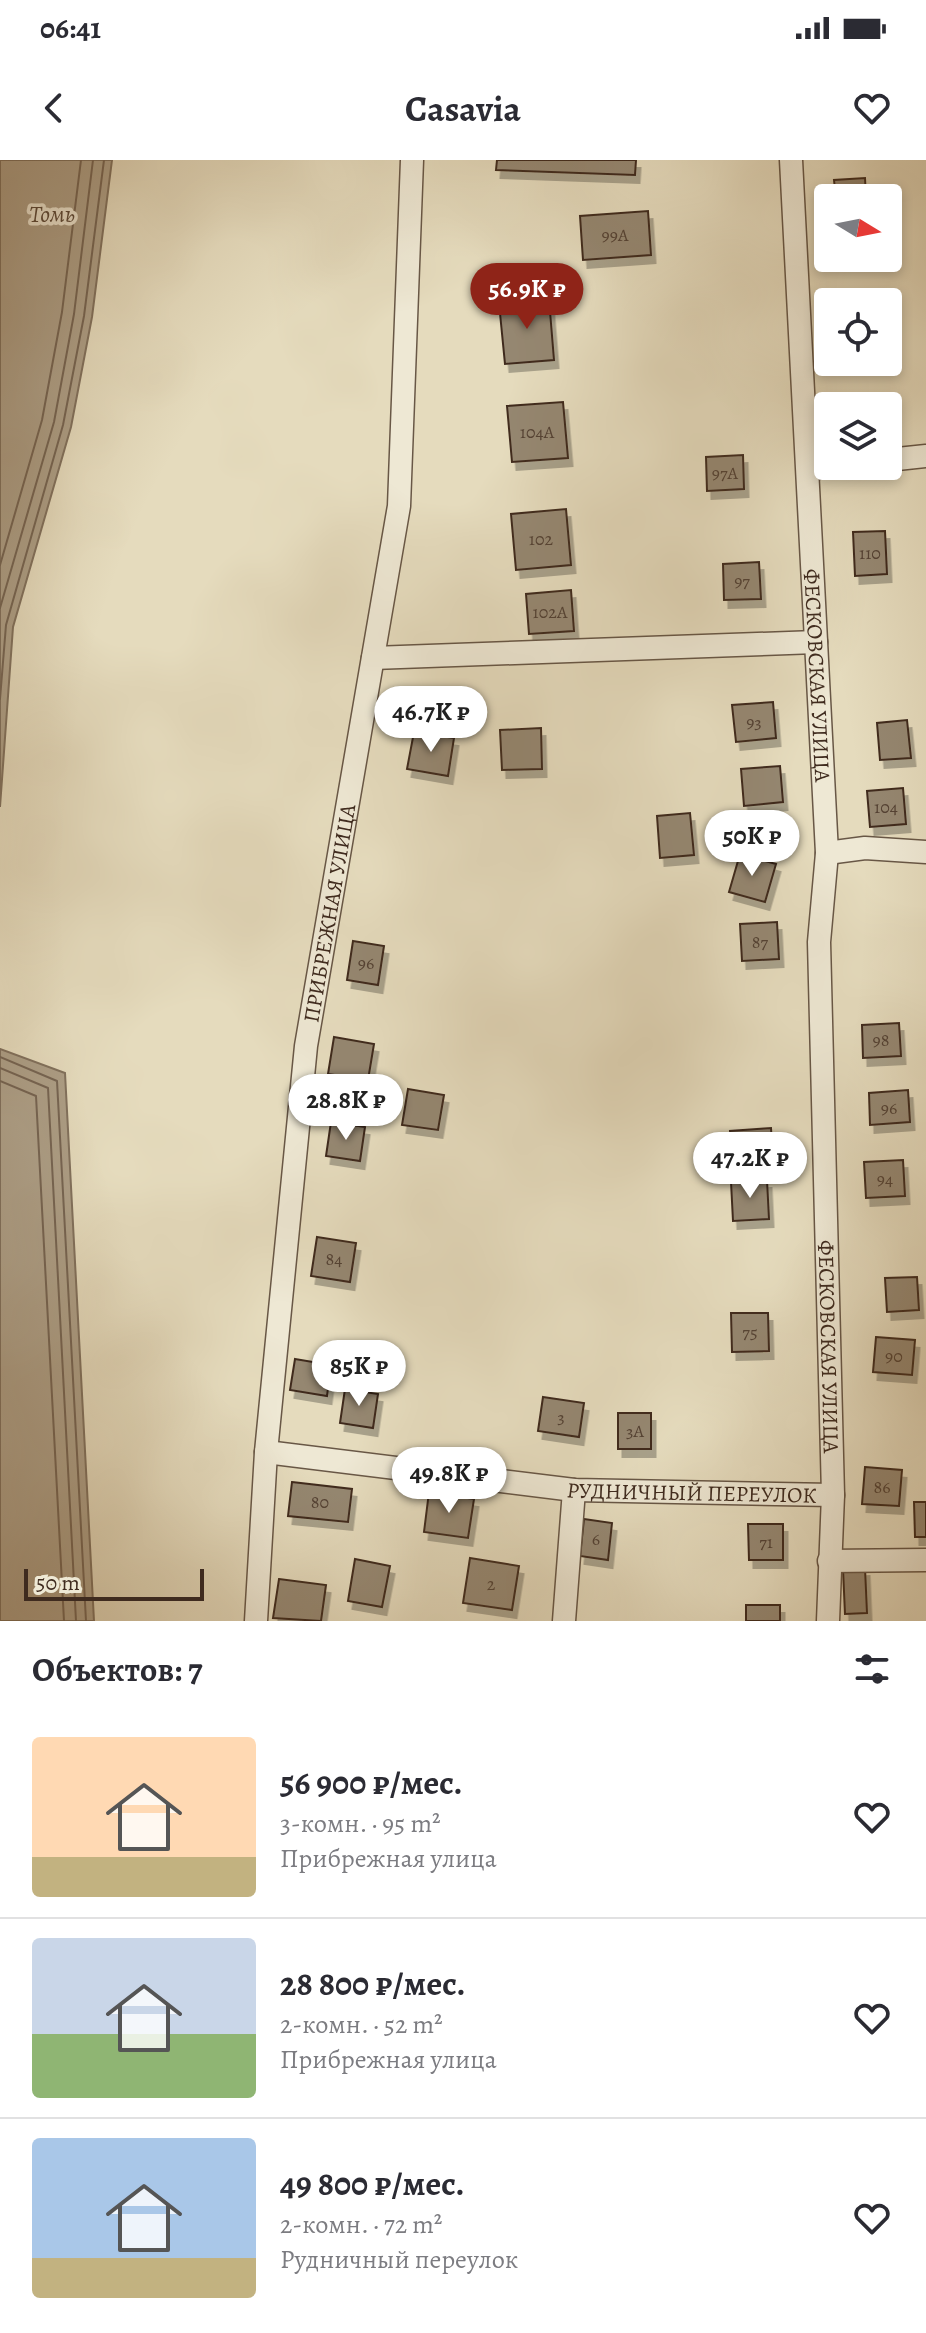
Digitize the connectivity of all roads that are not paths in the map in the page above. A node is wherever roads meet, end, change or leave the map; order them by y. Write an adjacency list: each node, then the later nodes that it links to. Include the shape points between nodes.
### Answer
1 (412, 160): 8 (street, ПРИБРЕЖНАЯ УЛИЦА, via 399,506)
2 (791, 160): 6 (street, ФЕСКОВСКАЯ УЛИЦА)
3 (926, 456): 4 (street)
4 (902, 459)
5 (814, 468): 6 (street)
6 (808, 469): 7 (street, ФЕСКОВСКАЯ УЛИЦА)
7 (816, 642): 8 (street); 10 (street, ФЕСКОВСКАЯ УЛИЦА)
8 (373, 658): 11 (street, ПРИБРЕЖНАЯ УЛИЦА, via 306,1046)
9 (926, 852): 10 (street, via 865,848)
10 (827, 853): 13 (street, ФЕСКОВСКАЯ УЛИЦА, via 819,942)
11 (266, 1452): 12 (street, РУДНИЧНЫЙ ПЕРЕУЛОК); 16 (street, ПРИБРЕЖНАЯ УЛИЦА)
12 (574, 1490): 13 (street, РУДНИЧНЫЙ ПЕРЕУЛОК); 17 (street)
13 (833, 1495): 15 (street, ФЕСКОВСКАЯ УЛИЦА)
14 (926, 1560): 15 (street)
15 (829, 1561): 18 (street, ФЕСКОВСКАЯ УЛИЦА)
16 (256, 1621)
17 (564, 1621)
18 (828, 1621)

